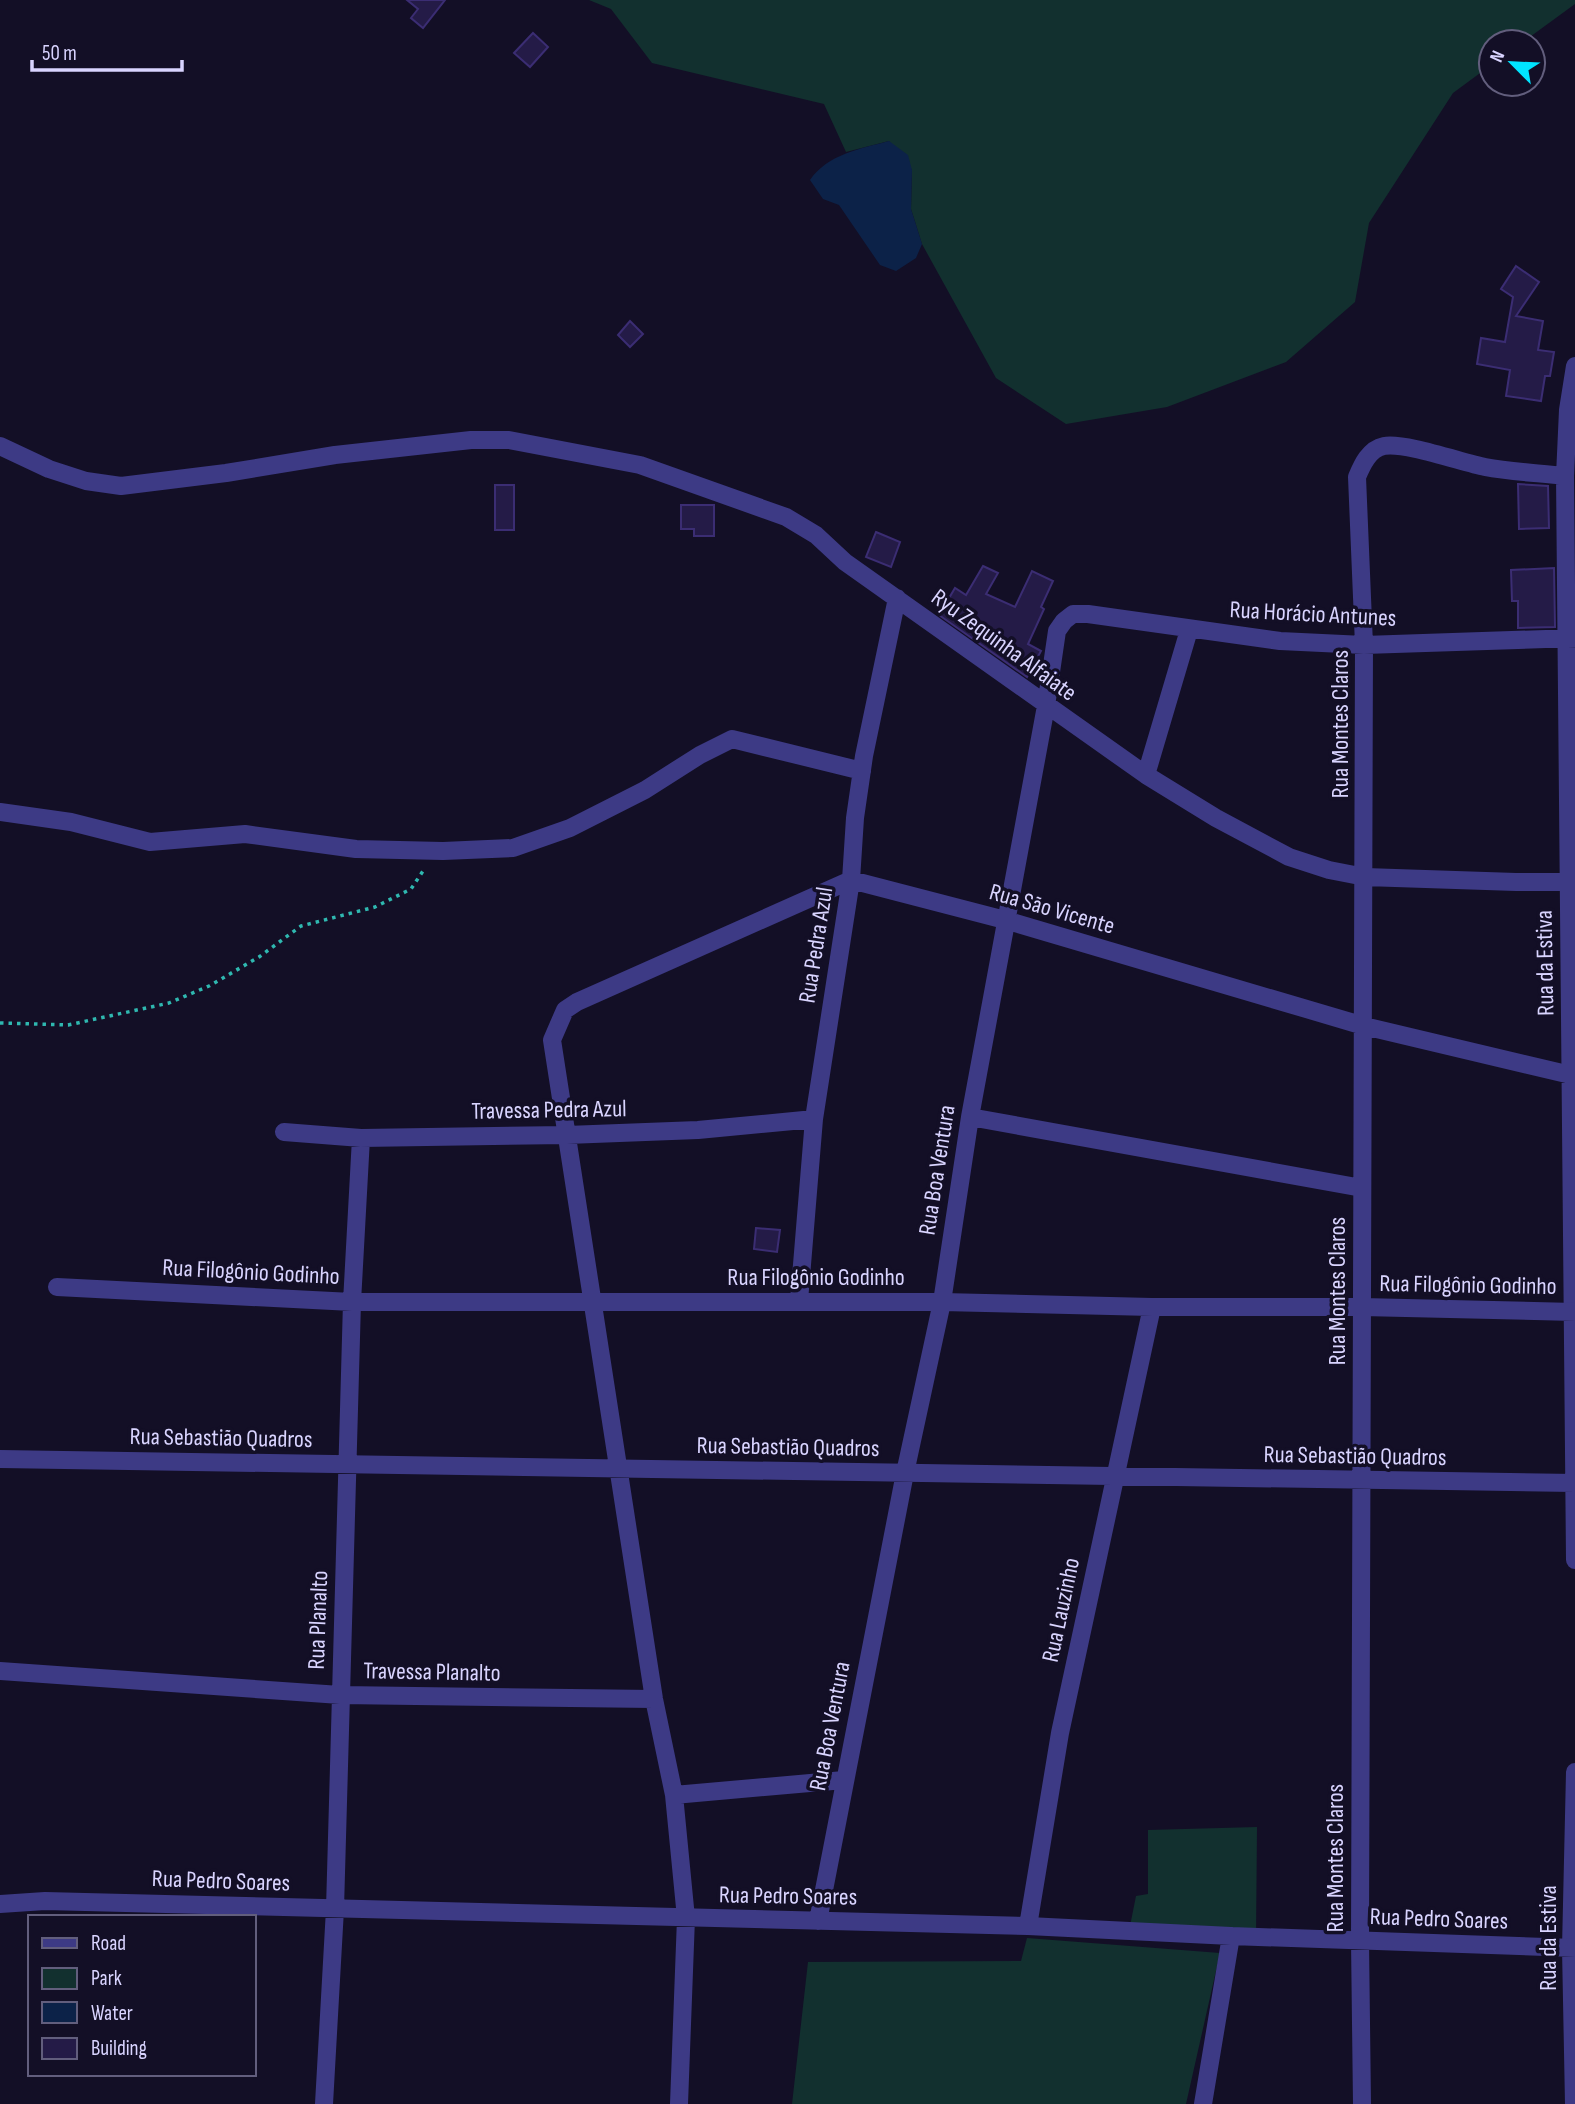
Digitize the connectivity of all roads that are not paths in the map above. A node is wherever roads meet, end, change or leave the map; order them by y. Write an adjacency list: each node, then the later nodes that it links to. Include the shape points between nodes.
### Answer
1 (1575, 366): 3 (street, Rua da Estiva, via 1567,410)
2 (0, 446): 4 (street, Ryu Zequinha Alfaiate, via 61,473 121,486 335,455 509,440 640,465 786,517)
3 (1565, 476): 7 (street, Rua da Estiva); 8 (street, Rua Montes Claros, via 1485,467 1398,446 1382,446 1371,453 1357,477)
4 (897, 598): 9 (street, Ryu Zequinha Alfaiate); 10 (street, Rua Pedra Azul)
5 (1189, 630): 6 (street, Rua Horácio Antunes, via 1073,614); 8 (street, Rua Horácio Antunes); 11 (street)
6 (1056, 631): 9 (street, Rua Boa Ventura)
7 (1572, 638): 8 (street, Rua Horácio Antunes); 15 (street, Rua da Estiva)
8 (1364, 645): 13 (street, Rua Montes Claros)
9 (1046, 706): 11 (street, Ryu Zequinha Alfaiate); 16 (street, Rua Boa Ventura)
10 (862, 771): 12 (street, via 732,739 570,828 513,848 356,849 245,834 150,842 71,822); 14 (street, Rua Pedra Azul)
11 (1146, 775): 13 (street, Ryu Zequinha Alfaiate, via 1289,857)
12 (0, 811)
13 (1365, 877): 15 (street, Ryu Zequinha Alfaiate); 17 (street, Rua Montes Claros)
14 (851, 880): 16 (street, Rua São Vicente); 20 (street, Rua Pedra Azul); 22 (street, via 565,1010 552,1040)
15 (1572, 882): 18 (street, Rua da Estiva)
16 (1005, 920): 17 (street, Rua São Vicente); 19 (street, Rua Boa Ventura)
17 (1364, 1026): 18 (street, Rua São Vicente); 24 (street, Rua Montes Claros)
18 (1573, 1076): 32 (street, Rua da Estiva)
19 (970, 1117): 24 (street); 29 (street, Rua Boa Ventura)
20 (814, 1119): 22 (street, Travessa Pedra Azul); 27 (street, Rua Pedra Azul)
21 (284, 1132): 23 (street, Travessa Pedra Azul)
22 (567, 1135): 23 (street, Travessa Pedra Azul); 26 (street)
23 (361, 1138): 28 (street, Rua Planalto)
24 (1362, 1188): 31 (street, Rua Montes Claros)
25 (57, 1287): 28 (street, Rua Filogônio Godinho)
26 (593, 1301): 27 (street, Rua Filogônio Godinho); 28 (street, Rua Filogônio Godinho); 35 (street)
27 (799, 1301): 29 (street, Rua Filogônio Godinho)
28 (352, 1302): 34 (street, Rua Planalto)
29 (942, 1302): 30 (street, Rua Filogônio Godinho); 36 (street, Rua Boa Ventura)
30 (1152, 1307): 31 (street, Rua Filogônio Godinho); 37 (street, Rua Lauzinho)
31 (1362, 1307): 32 (street, Rua Filogônio Godinho); 38 (street, Rua Montes Claros)
32 (1574, 1312): 39 (street, Rua da Estiva)
33 (0, 1459): 34 (street, Rua Sebastião Quadros)
34 (348, 1464): 35 (street, Rua Sebastião Quadros); 42 (street, Rua Planalto)
35 (620, 1469): 36 (street, Rua Sebastião Quadros); 43 (street)
36 (905, 1473): 37 (street, Rua Sebastião Quadros); 45 (street, Rua Boa Ventura)
37 (1115, 1476): 38 (street, Rua Sebastião Quadros); 51 (street, Rua Lauzinho, via 1060,1733)
38 (1361, 1480): 39 (street, Rua Sebastião Quadros); 53 (street, Rua Montes Claros)
39 (1575, 1483): 40 (street, Rua da Estiva)
40 (1575, 1560)
41 (0, 1671): 42 (street, Travessa Planalto)
42 (340, 1695): 43 (street, Travessa Planalto); 48 (street, Rua Planalto)
43 (654, 1699): 46 (street)
44 (1575, 1772): 54 (street, Rua da Estiva)
45 (844, 1780): 46 (street); 50 (street, Rua Boa Ventura)
46 (674, 1795): 49 (street)
47 (0, 1904): 48 (street, Rua Pedro Soares, via 45,1900)
48 (335, 1909): 49 (street, Rua Pedro Soares); 55 (street, Rua Planalto)
49 (686, 1918): 50 (street, Rua Pedro Soares); 56 (street)
50 (818, 1921): 51 (street, Rua Pedro Soares)
51 (1028, 1926): 52 (street, Rua Pedro Soares)
52 (1231, 1936): 53 (street, Rua Pedro Soares); 57 (street)
53 (1360, 1941): 54 (street, Rua Pedro Soares); 58 (street, Rua Montes Claros)
54 (1573, 1948): 59 (street, Rua da Estiva)
55 (324, 2104)
56 (679, 2104)
57 (1203, 2104)
58 (1362, 2104)
59 (1574, 2104)

